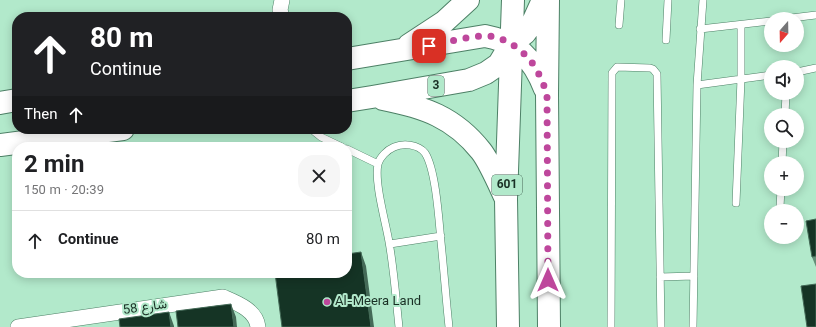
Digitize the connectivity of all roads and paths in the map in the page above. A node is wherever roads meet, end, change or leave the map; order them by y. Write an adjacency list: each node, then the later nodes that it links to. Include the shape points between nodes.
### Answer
1 (282, 0): 9 (street)
2 (468, 0): 18 (main road, via 444,22)
3 (513, 0): 17 (main road, 601)
4 (543, 0): 17 (main road, via 525,33)
5 (548, 0): 25 (main road)
6 (621, 0): 13 (lane)
7 (668, 0): 16 (lane)
8 (703, 0): 15 (lane)
9 (281, 12)
10 (816, 15): 11 (lane)
11 (804, 16)
12 (764, 22): 14 (lane)
13 (619, 25)
14 (741, 25): 15 (lane); 23 (lane)
15 (700, 30): 24 (lane)
16 (666, 40)
17 (511, 44): 18 (main road, via 500,38 485,36); 25 (main road, via 528,57 536,68); 26 (main road, 3, via 499,64 469,80); 34 (main road, 601)
18 (401, 51): 19 (main road)
19 (352, 58)
20 (816, 68): 21 (lane)
21 (804, 71)
22 (764, 76): 23 (lane)
23 (741, 79): 24 (lane); 35 (lane)
24 (697, 85): 38 (lane)
25 (547, 94): 45 (main road)
26 (372, 97): 27 (main road, 3); 34 (main road, via 433,112 457,126 482,151)
27 (352, 99)
28 (66, 134): 30 (main road)
29 (317, 134): 31 (lane)
30 (9, 139)
31 (332, 142)
32 (352, 151): 33 (lane)
33 (378, 164): 36 (lane, via 383,155 396,146 410,145 424,153 434,183); 37 (lane, via 379,187)
34 (506, 199): 44 (main road, 601)
35 (736, 204)
36 (441, 236): 37 (lane); 43 (lane)
37 (390, 244): 42 (lane)
38 (694, 276): 39 (lane); 48 (lane)
39 (660, 277): 46 (lane, via 657,74 650,68 617,67 612,72); 47 (lane)
40 (18, 327): 41 (street, شارع 58, via 223,297 241,305 257,319)
41 (258, 327)
42 (399, 327)
43 (449, 327)
44 (508, 327)
45 (549, 327)
46 (611, 327)
47 (661, 327)
48 (693, 327)

